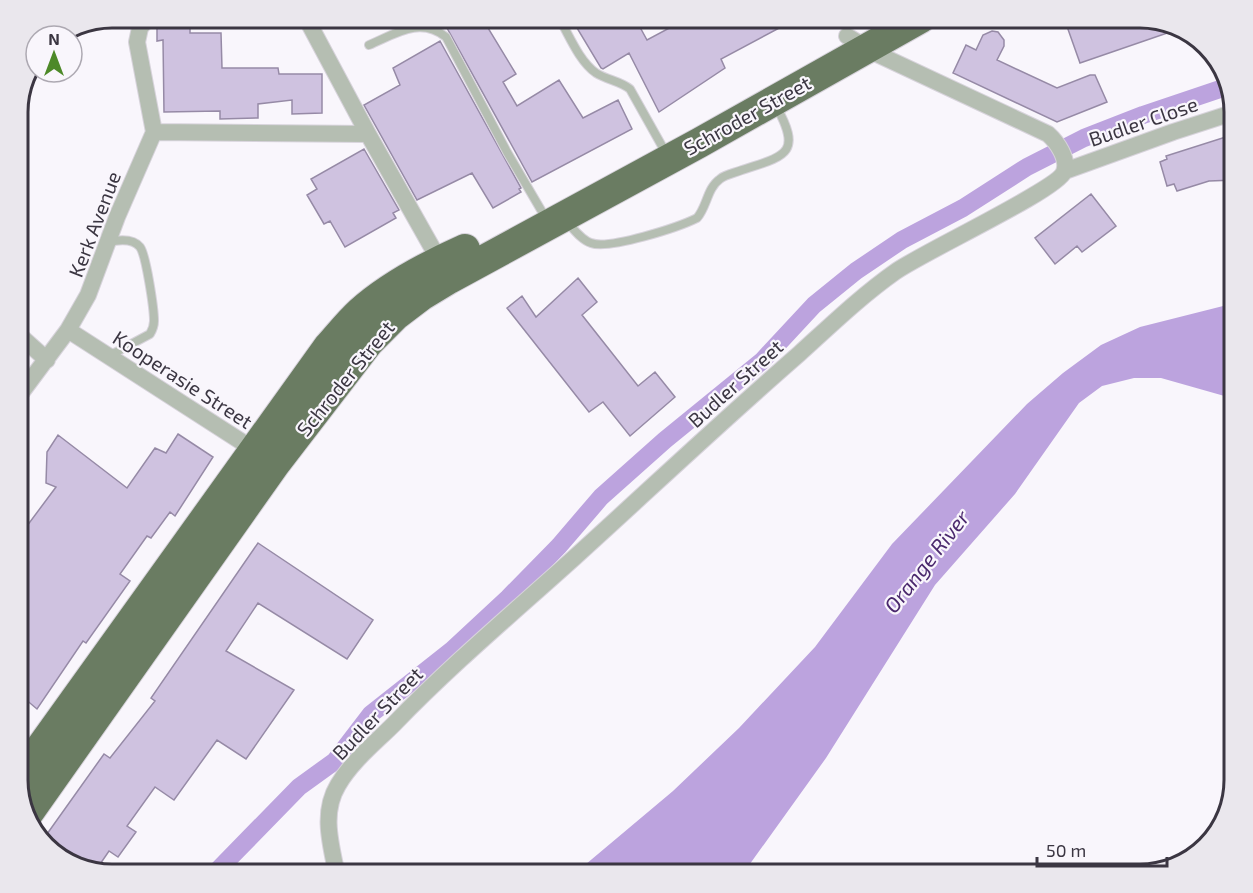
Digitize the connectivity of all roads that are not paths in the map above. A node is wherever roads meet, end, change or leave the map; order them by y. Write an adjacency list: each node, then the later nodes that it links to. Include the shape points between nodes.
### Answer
1 (140, 29): 12 (street, via 137,42)
2 (312, 29): 13 (street)
3 (411, 29): 9 (lane)
4 (434, 29): 16 (lane, via 446,37 507,152)
5 (565, 29): 14 (lane, via 593,70 630,89)
6 (870, 29): 8 (highway, Schroder Street)
7 (892, 29): 8 (highway, Schroder Street)
8 (857, 42): 10 (highway, Schroder Street); 14 (highway, Schroder Street); 15 (street, via 1037,128 1053,139)
9 (369, 45)
10 (774, 101): 14 (highway, Schroder Street); 16 (lane, via 788,127 786,152 775,160 719,179 701,213 691,221 605,245 584,240)
11 (1224, 116): 15 (street, Budler Close)
12 (154, 132): 13 (street); 17 (street, Kerk Avenue)
13 (368, 134): 18 (street)
14 (665, 151): 16 (highway, Schroder Street)
15 (1064, 163): 27 (street, Budler Street, via 1057,181 1030,199 917,257 884,280 438,679 338,784 329,809)
16 (552, 213): 18 (highway, Schroder Street)
17 (108, 242): 19 (street, Kerk Avenue, via 88,295); 21 (lane, via 134,242 141,249 154,322 150,334)
18 (444, 270): 24 (highway, Schroder Street, via 421,296 382,328)
19 (68, 330): 21 (street, Kooperasie Street); 22 (street, Kerk Avenue)
20 (29, 344): 22 (street)
21 (110, 356): 24 (street, Kooperasie Street)
22 (47, 360): 23 (street, Kerk Avenue)
23 (29, 383)
24 (265, 457): 25 (highway, Schroder Street); 26 (highway, Schroder Street)
25 (29, 765)
26 (32, 807)
27 (335, 864)

